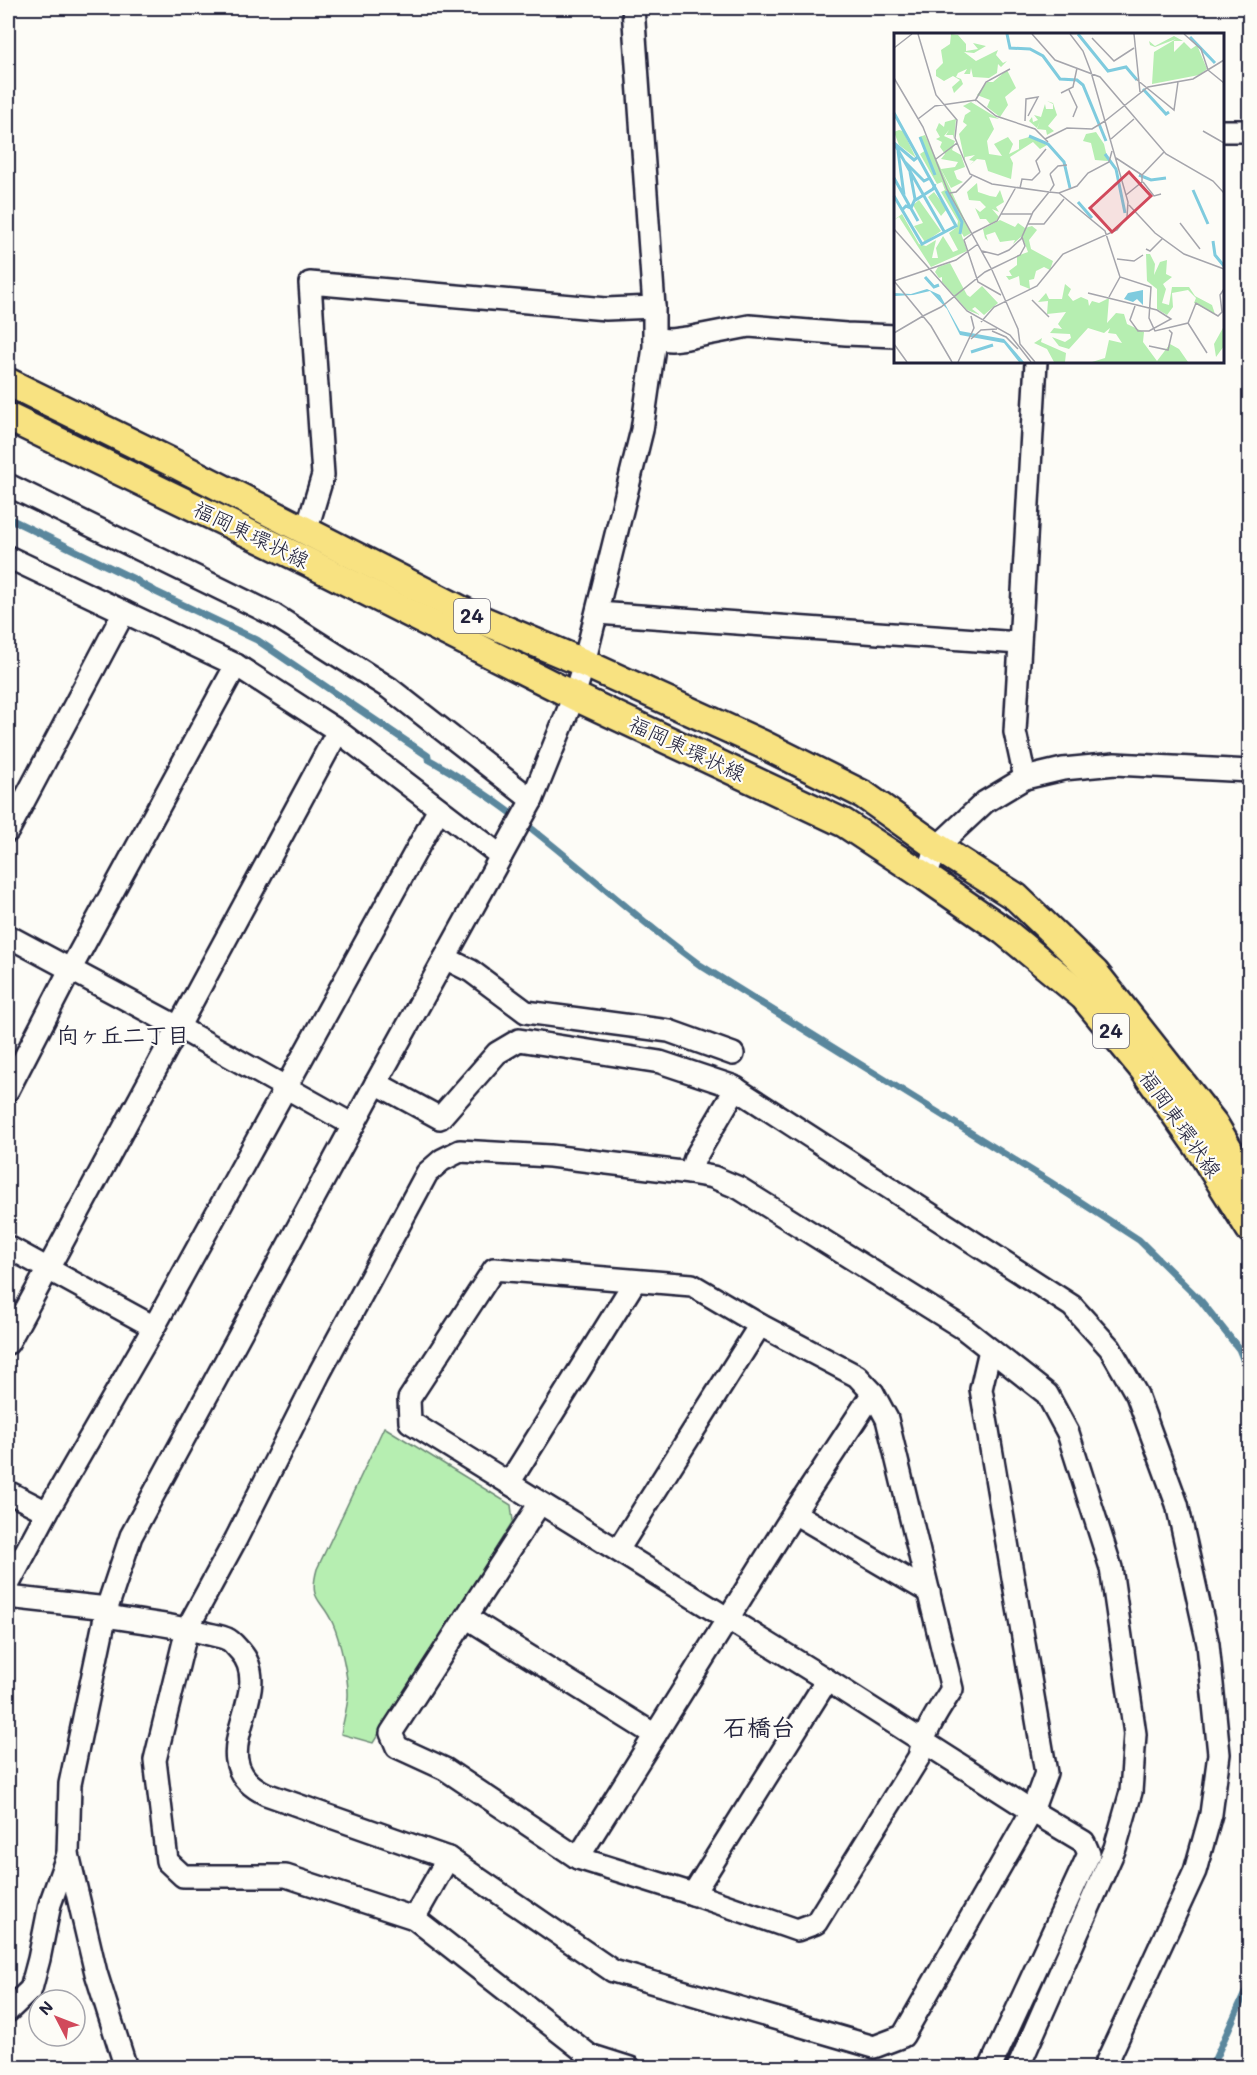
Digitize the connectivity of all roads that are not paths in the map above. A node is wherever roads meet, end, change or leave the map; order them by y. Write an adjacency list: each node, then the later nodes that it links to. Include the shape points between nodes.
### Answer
1 (633, 8): 4 (street)
2 (1224, 131): 3 (street)
3 (1250, 131)
4 (654, 307): 6 (street); 11 (street, via 606,309 310,283 323,475)
5 (894, 336): 6 (street, via 750,326 687,338)
6 (654, 339): 14 (street, via 642,430)
7 (1036, 363): 15 (street)
8 (8, 382): 11 (main road, 福岡東環状線 / 24)
9 (8, 417): 18 (main road, 福岡東環状線 / 24)
10 (8, 485): 22 (street, via 274,615 389,688)
11 (306, 532): 16 (main road, 福岡東環状線 / 24, via 475,617)
12 (11, 566): 13 (street)
13 (124, 612): 17 (street); 24 (street)
14 (597, 613): 15 (street); 16 (street)
15 (1020, 644): 21 (street, via 1015,732)
16 (584, 663): 18 (street); 25 (main road, 福岡東環状線 / 24, via 864,795)
17 (236, 666): 19 (street); 30 (street)
18 (574, 696): 22 (street); 27 (main road, 福岡東環状線 / 24, via 844,823)
19 (338, 731): 23 (street); 31 (street)
20 (1250, 771): 21 (street, via 1115,764)
21 (1025, 778): 25 (street, via 985,802)
22 (532, 800): 26 (street)
23 (439, 809): 26 (street); 34 (street)
24 (8, 831)
25 (937, 847): 27 (street); 39 (main road, 福岡東環状線 / 24, via 1016,897 1095,973 1214,1124)
26 (501, 856): 29 (street)
27 (926, 877): 40 (main road, 福岡東環状線 / 24, via 1004,931 1084,997 1144,1070)
28 (8, 936): 30 (street)
29 (445, 958): 32 (street, via 471,971 526,1012 669,1031); 33 (street)
30 (70, 970): 31 (street); 36 (street)
31 (178, 1027): 34 (street); 42 (street)
32 (733, 1054)
33 (376, 1083): 35 (street, via 440,1118 497,1053 519,1040 660,1062); 37 (street)
34 (285, 1086): 37 (street); 45 (street)
35 (736, 1088): 38 (street); 76 (street, via 1072,1306 1110,1348 1137,1395 1177,1504 1208,1644 1219,1754 1211,1814 1195,1871)
36 (8, 1090)
37 (353, 1125): 58 (street, via 131,1536)
38 (690, 1173): 47 (street, via 713,1176 739,1188 963,1328); 61 (street, via 460,1150 427,1173)
39 (1250, 1185)
40 (1250, 1229)
41 (8, 1247): 42 (street)
42 (48, 1268): 45 (street); 46 (street)
43 (634, 1281): 44 (street, via 692,1285); 49 (street); 49 (street, via 494,1269 409,1399 410,1422)
44 (760, 1325): 48 (street, via 857,1376); 54 (street)
45 (154, 1327): 52 (street)
46 (8, 1343)
47 (990, 1350): 65 (street, via 981,1389 1046,1773); 75 (street, via 1047,1394 1068,1433 1111,1568 1135,1734 1131,1792 1115,1848)
48 (873, 1393): 53 (street); 56 (street, via 887,1419)
49 (509, 1483): 51 (street)
50 (8, 1492): 52 (street)
51 (540, 1503): 54 (street); 59 (street)
52 (47, 1512): 55 (street)
53 (794, 1513): 56 (street); 60 (street)
54 (618, 1550): 60 (street)
55 (8, 1585)
56 (929, 1592): 64 (street, via 952,1689)
57 (8, 1597): 58 (street)
58 (106, 1612): 61 (street); 66 (street, via 70,1784)
59 (466, 1617): 63 (street); 68 (street, via 391,1733 397,1747 445,1769)
60 (728, 1619): 62 (street); 63 (street)
61 (187, 1629): 67 (street, via 229,1639 245,1657 252,1683 236,1746 238,1768 251,1786); 70 (street, via 155,1760 167,1861 183,1876 285,1876)
62 (827, 1680): 64 (street); 69 (street)
63 (655, 1735): 68 (street)
64 (922, 1740): 65 (street); 69 (street, via 919,1757 816,1923 797,1930)
65 (1032, 1811): 67 (street, via 903,2036 874,2047 613,1971); 74 (street, via 1084,1842 1089,1854)
66 (68, 1854): 71 (street, via 50,1904 31,1989); 72 (street, via 96,1973)
67 (448, 1858): 70 (street)
68 (578, 1858): 69 (street)
69 (693, 1894)
70 (414, 1918): 73 (street, via 590,2055)
71 (8, 2011)
72 (126, 2067)
73 (630, 2067)
74 (990, 2067)
75 (1018, 2067)
76 (1104, 2067)

